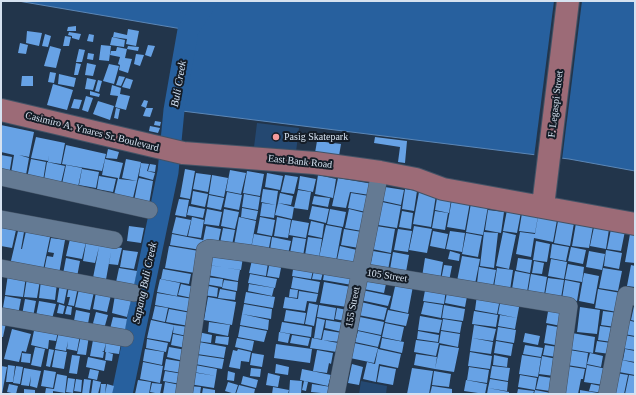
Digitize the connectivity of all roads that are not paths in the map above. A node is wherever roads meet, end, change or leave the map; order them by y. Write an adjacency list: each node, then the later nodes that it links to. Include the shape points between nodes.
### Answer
1 (568, 1): 6 (main road, F. Legaspi Street)
2 (1, 110): 3 (main road, Casimiro A. Ynares Sr. Boulevard)
3 (183, 154): 4 (main road, East Bank Road, via 315,163)
4 (380, 172): 6 (main road, East Bank Road, via 416,178 443,189); 13 (street, 155 Street)
5 (1, 176): 8 (street)
6 (544, 199): 7 (main road, East Bank Road); 10 (main road, East Bank Road)
7 (635, 208)
8 (149, 210)
9 (1, 219): 11 (street)
10 (635, 224)
11 (114, 240)
12 (1, 268): 14 (street)
13 (360, 271): 18 (street, 105 Street, via 247,253 209,248 205,250); 19 (street, 155 Street); 20 (street, 105 Street, via 569,306)
14 (134, 293)
15 (630, 296): 21 (street)
16 (1, 316): 17 (street)
17 (125, 338)
18 (184, 394)
19 (336, 394)
20 (557, 394)
21 (607, 394)

